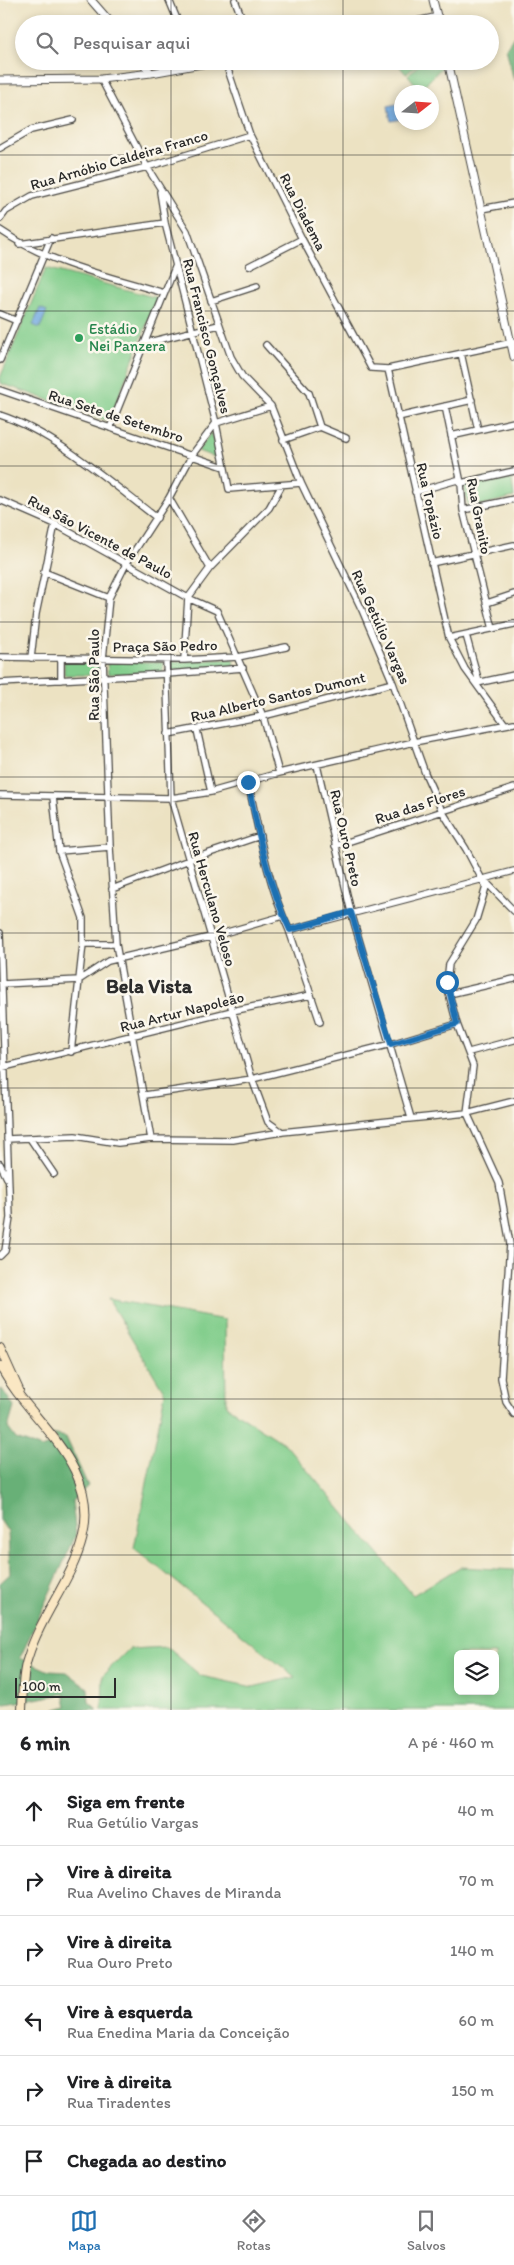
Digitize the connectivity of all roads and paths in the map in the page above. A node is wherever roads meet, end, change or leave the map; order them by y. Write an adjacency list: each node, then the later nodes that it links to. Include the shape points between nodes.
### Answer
1 (91, 0): 5 (street)
2 (170, 0): 6 (street)
3 (235, 0): 7 (street)
4 (433, 0): 8 (street)
5 (104, 15)
6 (176, 15)
7 (241, 15)
8 (437, 15)
9 (148, 70): 13 (street)
10 (164, 70): 13 (street)
11 (229, 70): 17 (street, Rua Diadema)
12 (450, 70): 22 (street)
13 (151, 73): 14 (street)
14 (101, 79): 15 (street); 19 (street, Rua Getúlio Vargas)
15 (0, 80)
16 (73, 120): 18 (street, via 31,130)
17 (250, 135): 19 (street, Rua Arnóbio Caldeira Franco); 27 (street, Rua Diadema)
18 (0, 148)
19 (147, 167): 20 (street, Rua Getúlio Vargas); 23 (street, Rua Arnóbio Caldeira Franco, via 32,196 6,211)
20 (159, 188): 24 (street, Rua Francisco Gonçalves); 34 (street, Rua Getúlio Vargas, via 187,230)
21 (514, 203): 22 (street)
22 (481, 209): 40 (street)
23 (0, 219)
24 (165, 223): 26 (street); 30 (street, Rua Francisco Gonçalves)
25 (0, 230): 28 (street)
26 (51, 238): 28 (street); 29 (street)
27 (302, 239): 31 (street); 45 (street, Rua Diadema, via 371,368)
28 (19, 244): 29 (street)
29 (44, 256): 33 (street); 36 (street)
30 (176, 265): 33 (street); 38 (street, Rua Francisco Gonçalves)
31 (249, 266)
32 (257, 286): 34 (street)
33 (164, 294): 39 (street)
34 (211, 301): 37 (street, Rua Getúlio Vargas)
35 (0, 314): 36 (street)
36 (17, 321): 44 (street)
37 (219, 325): 38 (street); 48 (street, Rua Getúlio Vargas, via 242,376)
38 (193, 332): 39 (street); 53 (street, Rua Francisco Gonçalves)
39 (145, 343): 55 (street)
40 (512, 343): 42 (street); 43 (street)
41 (266, 345): 54 (street, via 309,393)
42 (461, 353): 45 (street); 47 (street)
43 (514, 357)
44 (0, 360)
45 (388, 369): 51 (street, Rua Topázio)
46 (0, 390): 55 (street, Rua Sete de Setembro)
47 (472, 400): 49 (street); 56 (street)
48 (271, 406): 53 (street); 59 (street, Rua Getúlio Vargas)
49 (445, 406): 51 (street); 57 (street, Rua Granito)
50 (0, 416): 71 (street, via 42,436 78,459)
51 (398, 417): 66 (street, Rua Topázio)
52 (514, 422): 56 (street)
53 (216, 423): 60 (street, Rua São Paulo); 61 (street, Rua Francisco Gonçalves)
54 (320, 427): 58 (street); 59 (street)
55 (110, 428): 60 (street, Rua Sete de Setembro)
56 (478, 430): 57 (street)
57 (451, 436): 63 (street, Rua Granito)
58 (346, 438)
59 (283, 440): 64 (street, Rua Getúlio Vargas)
60 (192, 455): 61 (street, Rua Sete de Setembro); 67 (street, Rua São Paulo)
61 (224, 467): 65 (street, Rua Francisco Gonçalves, via 229,489)
62 (514, 471): 63 (street)
63 (461, 482): 66 (street, via 457,480); 70 (street, Rua Granito)
64 (301, 483): 65 (street); 101 (street, Rua Getúlio Vargas)
65 (282, 485): 77 (street, via 268,508)
66 (415, 492): 75 (street, Rua Topázio)
67 (169, 498): 71 (street, Rua São Paulo); 77 (street)
68 (514, 499): 70 (street)
69 (0, 500): 72 (street, Rua São Vicente de Paulo)
70 (463, 510): 74 (street, Rua Granito)
71 (157, 518): 76 (street, Rua São Paulo)
72 (55, 524): 76 (street, Rua São Vicente de Paulo); 78 (street)
73 (514, 545): 74 (street)
74 (473, 555): 75 (street); 82 (street, Rua Granito)
75 (431, 563): 86 (street, Rua Topázio)
76 (126, 564): 80 (street, Rua São Paulo); 81 (street, Rua São Vicente de Paulo)
77 (210, 568): 81 (street)
78 (44, 572): 80 (street); 90 (street)
79 (514, 594): 82 (street)
80 (109, 598): 92 (street, Rua São Paulo)
81 (188, 598): 88 (street, Rua São Vicente de Paulo, via 217,611); 94 (street)
82 (487, 603): 84 (street, Rua Granito)
83 (514, 624): 84 (street)
84 (493, 629): 85 (street)
85 (466, 635): 86 (street); 102 (street)
86 (449, 638): 102 (street, Rua Topázio, via 457,656)
87 (286, 647): 88 (street, Praça São Pedro)
88 (238, 656): 94 (street, Praça São Pedro); 95 (street, Rua São Vicente de Paulo)
89 (0, 658): 90 (street, Praça São Pedro)
90 (31, 658): 91 (street, Praça São Pedro)
91 (61, 659): 92 (street, Praça São Pedro); 99 (street)
92 (103, 659): 93 (street, Praça São Pedro); 98 (street, Rua São Paulo)
93 (166, 660): 94 (street, Praça São Pedro); 96 (street, Rua Herculano Veloso)
94 (184, 660)
95 (243, 668): 96 (street); 103 (street, Rua São Vicente de Paulo)
96 (167, 674): 98 (street); 107 (street, Rua Herculano Veloso)
97 (514, 675): 102 (street)
98 (104, 677): 99 (street); 115 (street, Rua São Paulo)
99 (61, 680): 100 (street)
100 (0, 683)
101 (393, 683): 103 (street, Rua Alberto Santos Dumont); 108 (street, Rua Getúlio Vargas)
102 (477, 683): 105 (street, Rua Topázio)
103 (263, 716): 106 (street, Rua Alberto Santos Dumont); 110 (street, Rua São Vicente de Paulo)
104 (514, 722): 105 (street)
105 (505, 724): 108 (street)
106 (197, 730): 107 (street, Rua Alberto Santos Dumont); 113 (street)
107 (168, 734): 117 (street, Rua Herculano Veloso)
108 (414, 742): 109 (street); 118 (street, Rua Getúlio Vargas)
109 (317, 765): 110 (street); 121 (street, Rua Ouro Preto)
110 (279, 773): 111 (street)
111 (248, 782): 113 (street); 119 (street)
112 (514, 788): 118 (street, Rua das Flores)
113 (211, 792): 117 (street)
114 (0, 795): 116 (street)
115 (109, 796): 116 (street); 117 (street); 120 (street, Rua São Paulo)
116 (53, 797): 122 (street)
117 (171, 798): 123 (street, Rua Herculano Veloso)
118 (442, 811): 121 (street, Rua das Flores); 125 (street, Rua Getúlio Vargas)
119 (260, 836): 123 (street); 129 (street)
120 (110, 846): 122 (street); 126 (street, Rua São Paulo)
121 (334, 846): 128 (street, Rua Ouro Preto)
122 (59, 851): 133 (street, via 82,918)
123 (189, 860): 126 (street); 132 (street, Rua Herculano Veloso)
124 (514, 871): 125 (street)
125 (482, 879): 127 (street); 128 (street); 139 (street, Rua Getúlio Vargas, via 486,887 476,920 449,964)
126 (112, 889): 134 (street, Rua São Paulo)
127 (514, 911)
128 (351, 912): 130 (street); 146 (street, Rua Ouro Preto)
129 (283, 916): 130 (street); 132 (street)
130 (290, 930): 140 (street)
131 (0, 933): 138 (street)
132 (210, 937): 135 (street); 141 (street, Rua Herculano Veloso)
133 (83, 944): 134 (street); 137 (street)
134 (116, 944): 135 (street, Rua São Paulo)
135 (118, 958): 137 (street); 144 (street, Rua São Paulo)
136 (514, 979): 139 (street)
137 (79, 980): 138 (street); 147 (street)
138 (2, 984): 149 (street)
139 (449, 994): 143 (street, Rua Getúlio Vargas)
140 (312, 995): 141 (street, Rua Artur Napoleão); 142 (street)
141 (232, 1012): 144 (street, Rua Artur Napoleão); 150 (street, Rua Herculano Veloso)
142 (320, 1022)
143 (457, 1024): 146 (street); 148 (street, Rua Getúlio Vargas)
144 (133, 1036): 147 (street, Rua Artur Napoleão); 151 (street, Rua São Paulo)
145 (514, 1040): 148 (street)
146 (391, 1044): 150 (street); 154 (street, Rua Ouro Preto)
147 (72, 1052): 149 (street, Rua Artur Napoleão)
148 (468, 1052): 153 (street, Rua Getúlio Vargas, via 472,1066)
149 (3, 1068): 156 (street)
150 (252, 1079): 151 (street); 155 (street, Rua Herculano Veloso, via 268,1122)
151 (145, 1095): 157 (street, Rua São Paulo)
152 (514, 1101): 153 (street)
153 (467, 1113): 154 (street); 166 (street, via 498,1183 510,1244 501,1378 506,1402)
154 (411, 1118): 155 (street)
155 (282, 1132): 157 (street, via 233,1140)
156 (7, 1139): 158 (street); 161 (street)
157 (151, 1139): 158 (street, via 118,1143 75,1136)
158 (31, 1140): 160 (street)
159 (0, 1164): 161 (street)
160 (54, 1174)
161 (8, 1180): 162 (street, via 10,1218 5,1251)
162 (0, 1256)
163 (0, 1348): 165 (main road)
164 (0, 1366): 165 (main road)
165 (24, 1401): 167 (main road, via 75,1470 84,1492 86,1514 85,1537 76,1561 27,1658)
166 (514, 1414)
167 (22, 1710)

